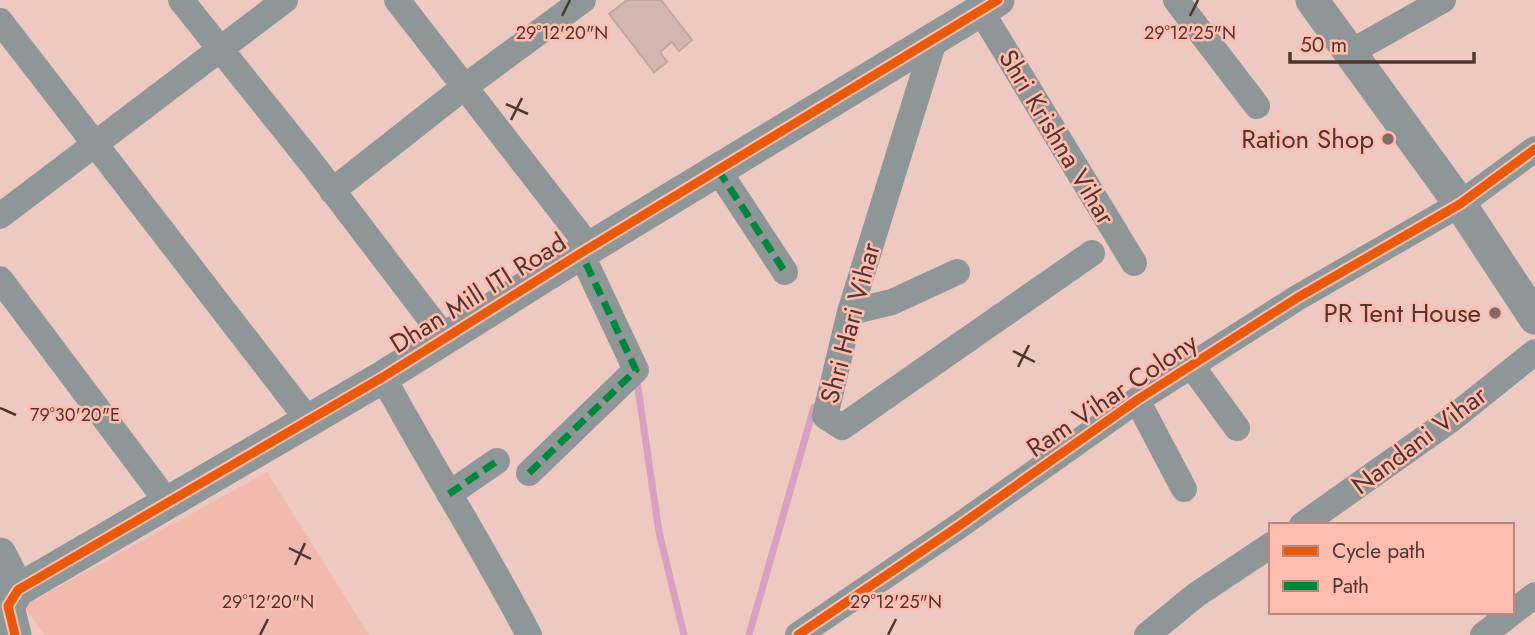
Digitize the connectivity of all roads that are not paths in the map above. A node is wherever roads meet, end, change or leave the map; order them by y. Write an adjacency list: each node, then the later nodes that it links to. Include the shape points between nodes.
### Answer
1 (180, 0): 11 (street)
2 (285, 0): 11 (street)
3 (397, 0): 13 (street)
4 (583, 0): 13 (street)
5 (1176, 0): 14 (street)
6 (1312, 0): 12 (street)
7 (1443, 0): 12 (street)
8 (989, 6): 10 (street, Dhan Mill ITI Road); 23 (street, Shri Krishna Vihar)
9 (0, 21): 15 (street)
10 (934, 41): 17 (street, Dhan Mill ITI Road); 27 (street, Shri Hari Vihar)
11 (219, 50): 15 (street); 18 (street)
12 (1350, 52): 19 (street)
13 (463, 88): 18 (street); 21 (street)
14 (1257, 106)
15 (94, 144): 20 (street); 34 (street)
16 (1535, 149): 19 (street, Ram Vihar Colony)
17 (718, 170): 21 (street, Dhan Mill ITI Road); 24 (street)
18 (332, 191): 29 (street)
19 (1460, 204): 28 (street); 31 (street, Ram Vihar Colony)
20 (0, 216)
21 (585, 250): 29 (street, Dhan Mill ITI Road); 37 (street, via 636,370)
22 (1092, 253): 27 (street, Shri Hari Vihar, via 842,427 825,416)
23 (1134, 263)
24 (785, 272)
25 (957, 272): 27 (street, via 892,302)
26 (0, 279): 40 (street)
27 (850, 312)
28 (1535, 318)
29 (445, 338): 32 (street, Dhan Mill ITI Road)
30 (1535, 352): 41 (street, Nandani Vihar, via 1449,421)
31 (1191, 365): 33 (street, Ram Vihar Colony); 35 (street)
32 (383, 377): 34 (street, Dhan Mill ITI Road); 39 (street)
33 (1137, 400): 38 (street); 50 (street, Ram Vihar Colony)
34 (309, 421): 40 (street, Dhan Mill ITI Road)
35 (1237, 428)
36 (497, 461): 39 (street)
37 (529, 473)
38 (1184, 489)
39 (449, 494): 49 (street)
40 (169, 503): 44 (street, Dhan Mill ITI Road)
41 (1304, 523)
42 (1269, 546): 51 (street, via 1196,595)
43 (0, 554): 44 (street)
44 (18, 590): 48 (street, via 8,606)
45 (1535, 595): 46 (street)
46 (1514, 611)
47 (1510, 614): 52 (street)
48 (15, 635)
49 (529, 635)
50 (798, 635)
51 (1147, 635)
52 (1483, 635)

